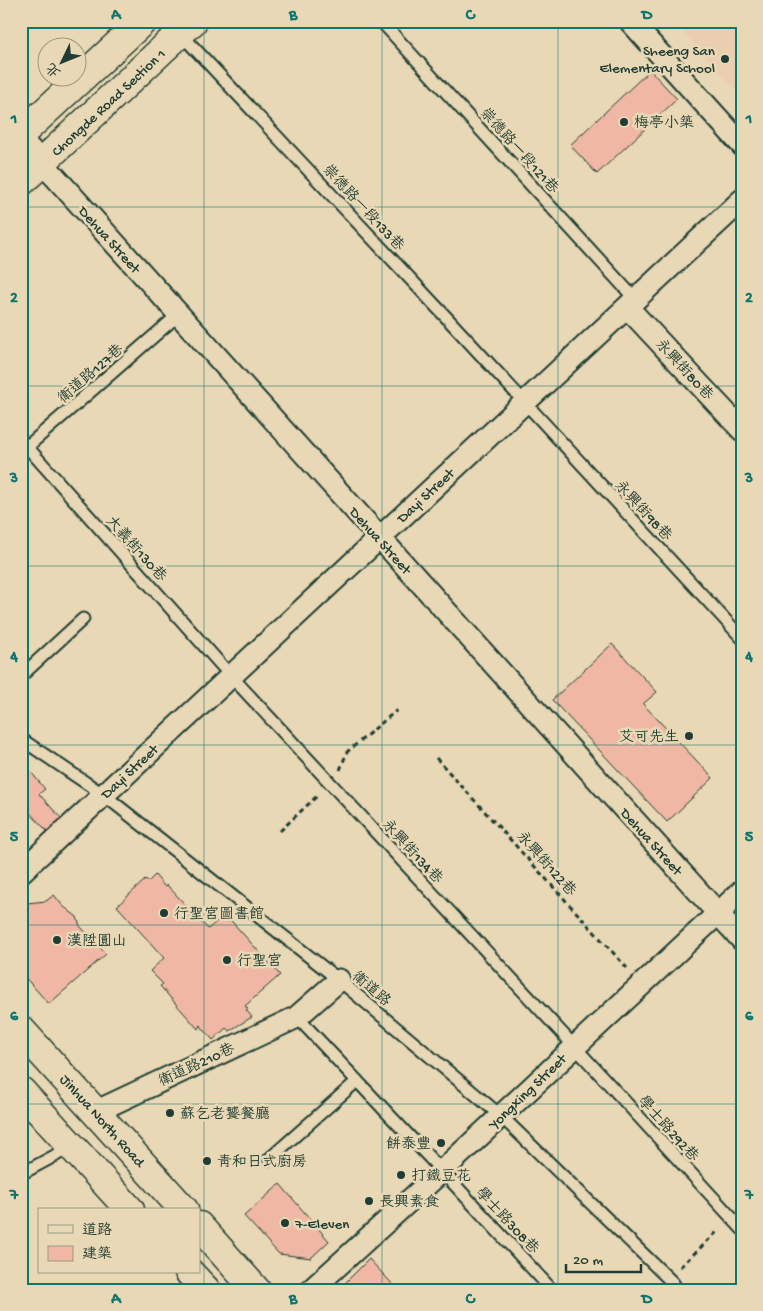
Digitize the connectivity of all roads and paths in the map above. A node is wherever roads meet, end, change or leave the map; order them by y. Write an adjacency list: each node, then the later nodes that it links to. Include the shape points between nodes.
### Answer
1 (143, 21): 5 (main road)
2 (381, 21): 11 (lane, 崇德路一段121巷)
3 (630, 21): 7 (street)
4 (187, 27): 8 (main road, Chongde Road Section 1); 13 (lane, 崇德路一段133巷)
5 (21, 134)
6 (21, 139): 8 (street, Dehua Street)
7 (742, 145)
8 (42, 164): 9 (main road, Chongde Road Section 1); 12 (street, Dehua Street)
9 (21, 182)
10 (742, 200): 11 (street, Dayi Street)
11 (632, 304): 13 (street, Dayi Street); 14 (street, 永興街80巷)
12 (178, 315): 15 (lane, 衛道路127巷); 16 (street, Dehua Street)
13 (524, 403): 16 (street, Dayi Street); 18 (lane, 永興街98巷)
14 (742, 430)
15 (23, 446): 20 (lane, 大義街130巷)
16 (380, 538): 20 (street, Dayi Street); 26 (street, Dehua Street)
17 (83, 619): 19 (lane)
18 (742, 638)
19 (21, 676)
20 (231, 676): 23 (street, Dayi Street); 32 (lane, 永興街134巷)
21 (21, 740): 23 (lane, 衛道路)
22 (436, 758): 29 (path, 永興街122巷)
23 (104, 795): 24 (street, Dayi Street); 28 (lane, 衛道路)
24 (21, 872)
25 (742, 891): 26 (street, Yongxing Street)
26 (718, 913): 27 (street, Dehua Street); 29 (street, Yongxing Street)
27 (742, 940)
28 (339, 980): 30 (street, 衛道路210巷); 36 (lane, 衛道路)
29 (641, 984): 32 (street, Yongxing Street)
30 (297, 1017): 33 (lane); 35 (street, 衛道路210巷)
31 (21, 1030): 35 (main road, Jinhua North Road)
32 (574, 1046): 36 (street, Yongxing Street); 43 (lane, 學士路292巷)
33 (357, 1081): 38 (lane); 39 (lane)
34 (21, 1091): 37 (main road)
35 (95, 1112): 42 (main road, Jinhua North Road)
36 (501, 1116): 39 (street, Yongxing Street); 47 (lane, 衛道路)
37 (71, 1146): 40 (lane); 41 (main road)
38 (269, 1159)
39 (442, 1171): 50 (street, Yongxing Street); 51 (lane, 學士路308巷)
40 (21, 1174)
41 (128, 1208)
42 (182, 1208)
43 (732, 1219): 45 (lane, 學士路292巷); 47 (path)
44 (200, 1227): 49 (main road)
45 (742, 1229)
46 (191, 1274): 48 (main road)
47 (667, 1278): 52 (lane, 衛道路)
48 (206, 1290)
49 (256, 1290)
50 (311, 1290)
51 (552, 1290)
52 (677, 1290)

